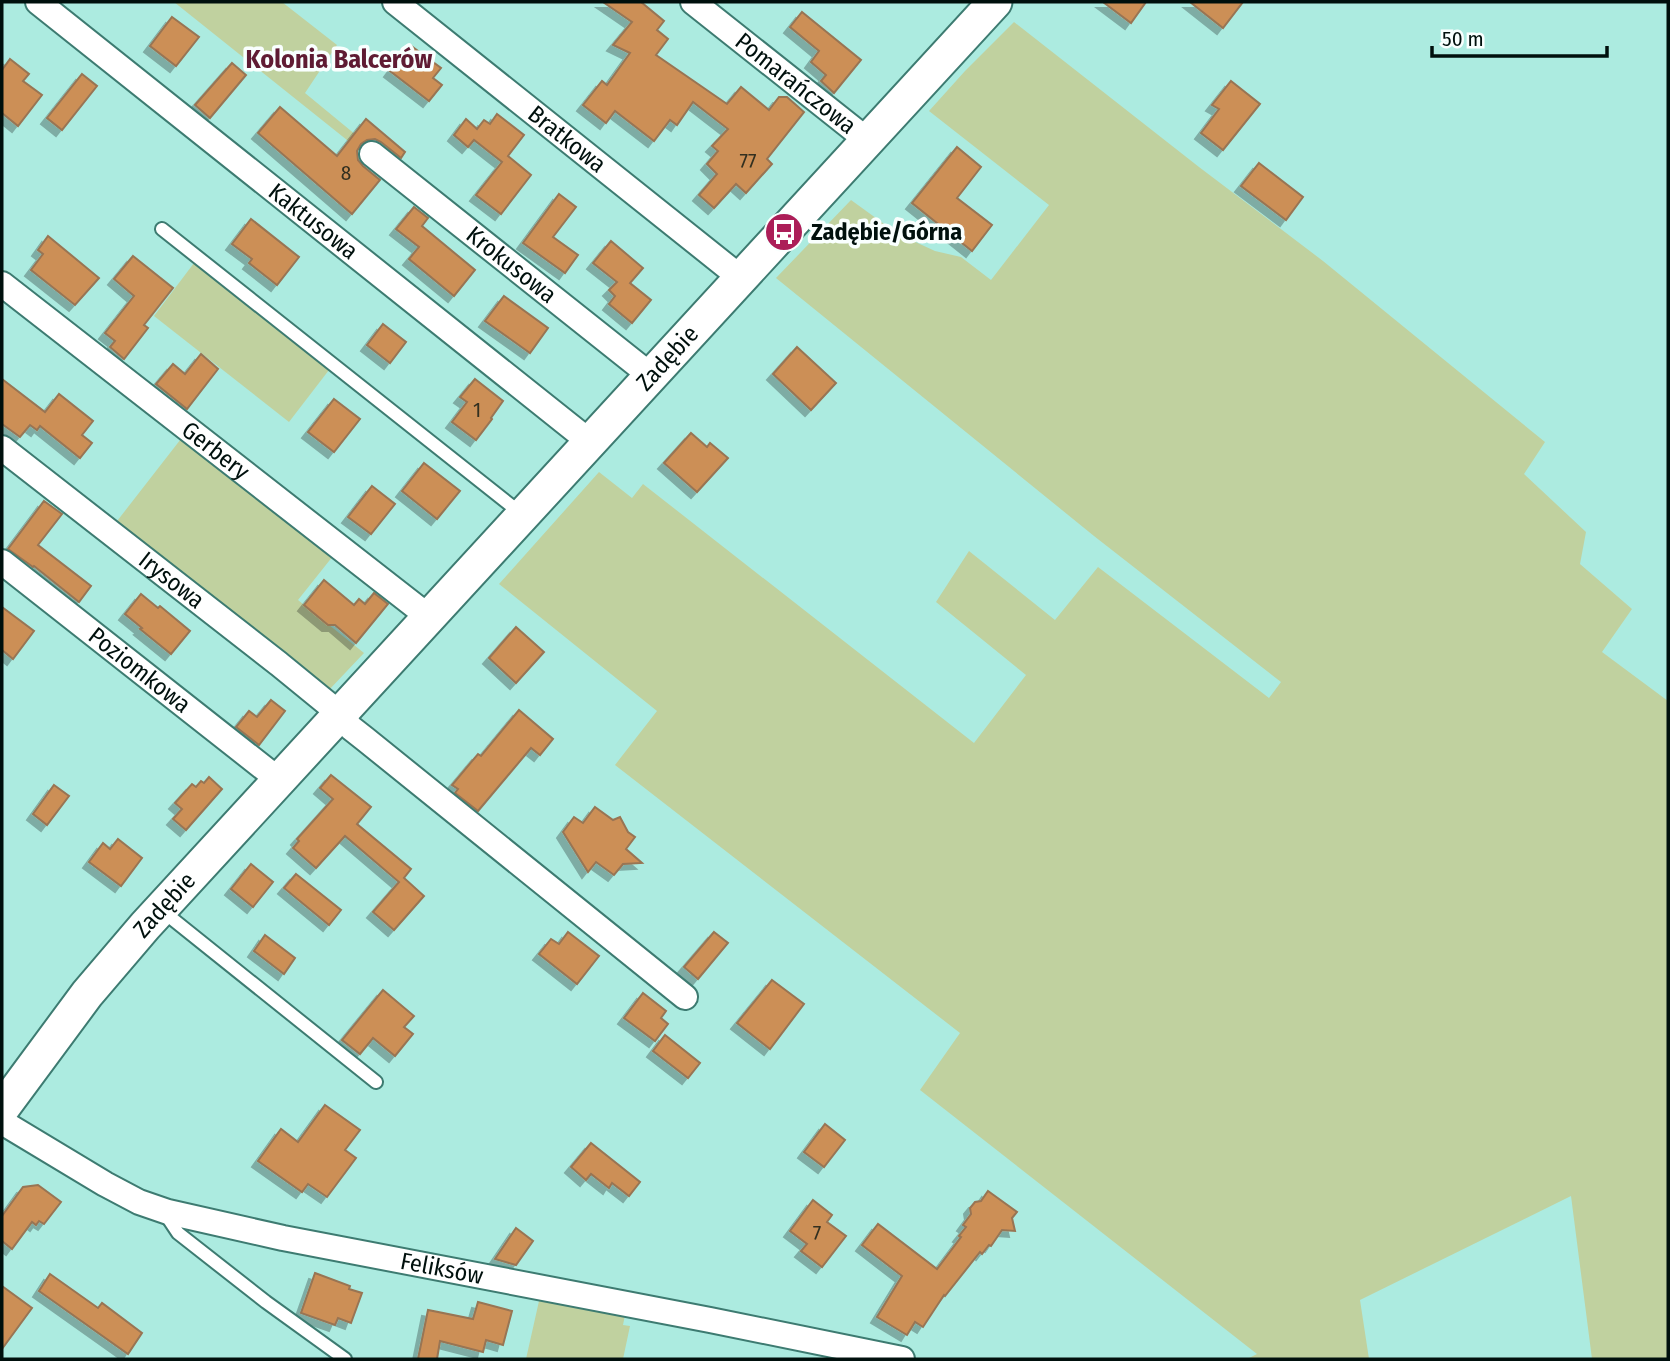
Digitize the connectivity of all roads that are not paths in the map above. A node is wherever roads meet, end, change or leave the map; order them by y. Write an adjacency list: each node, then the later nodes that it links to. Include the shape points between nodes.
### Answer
1 (37, 2): 11 (street, Kaktusowa)
2 (395, 2): 8 (street, Bratkowa)
3 (693, 2): 5 (street, Pomarańczowa)
4 (984, 5): 5 (street, Zadębie)
5 (867, 140): 8 (street, Zadębie)
6 (372, 154): 10 (street, Krokusowa)
7 (162, 229): 13 (lane)
8 (741, 278): 10 (street, Zadębie)
9 (2, 284): 15 (street, Gerbery)
10 (650, 375): 11 (street, Zadębie)
11 (590, 442): 13 (street, Zadębie)
12 (2, 448): 16 (street, Irysowa)
13 (523, 515): 15 (street, Zadębie)
14 (2, 562): 17 (street, Poziomkowa)
15 (429, 617): 16 (street, Zadębie)
16 (339, 713): 17 (street, Zadębie); 19 (street, via 351,728)
17 (279, 780): 18 (street, Zadębie)
18 (160, 909): 20 (lane); 21 (street, Zadębie, via 87,994)
19 (685, 997)
20 (376, 1082)
21 (2, 1109)
22 (2, 1122): 23 (street, Feliksów, via 116,1190)
23 (168, 1212): 24 (lane, via 178,1233); 25 (street, Feliksów)
24 (345, 1359)
25 (902, 1359)

